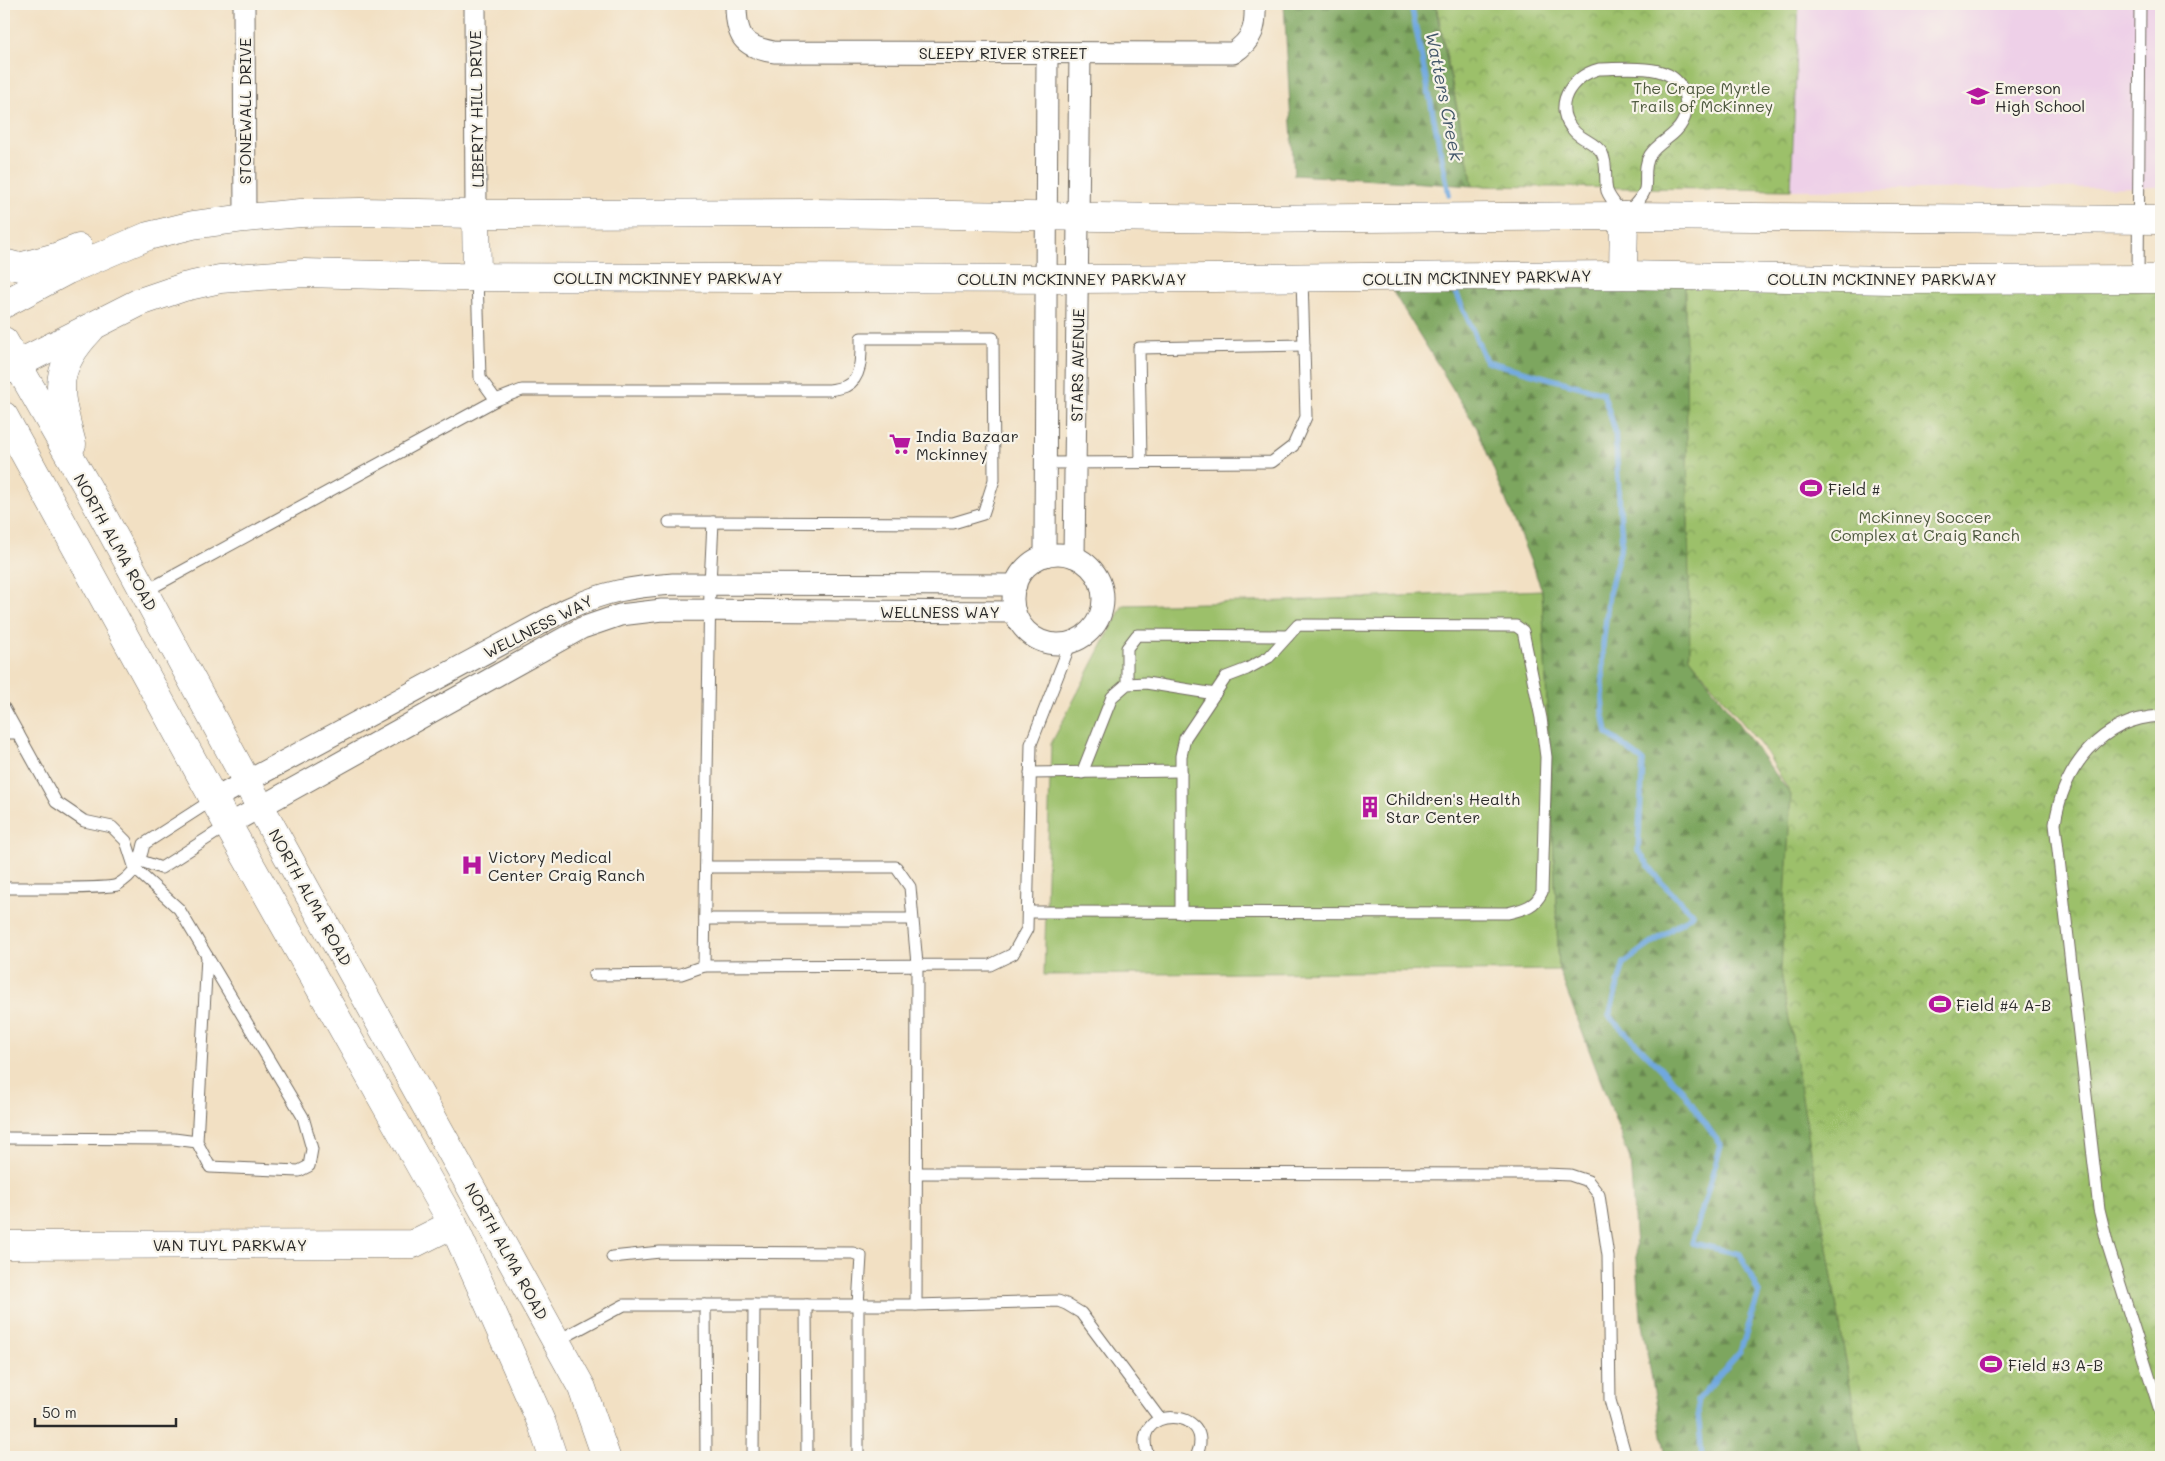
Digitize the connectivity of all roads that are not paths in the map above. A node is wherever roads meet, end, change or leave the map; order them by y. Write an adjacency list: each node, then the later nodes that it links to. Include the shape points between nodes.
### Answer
1 (244, 4): 10 (street, STONEWALL DRIVE)
2 (475, 4): 8 (street, LIBERTY HILL DRIVE)
3 (736, 4): 6 (street, SLEEPY RIVER STREET, via 738,30 744,41 757,49 774,52)
4 (1255, 4): 7 (street, SLEEPY RIVER STREET, via 1253,32 1245,45 1233,53)
5 (2140, 4): 13 (lane)
6 (1047, 52): 7 (street, SLEEPY RIVER STREET); 11 (street, STARS AVENUE)
7 (1080, 53): 12 (street, STARS AVENUE)
8 (476, 214): 10 (street, via 300,213); 11 (street, via 815,213); 17 (street)
9 (1624, 216): 9 (lane, via 1645,191 1645,168 1651,153 1675,132 1686,116 1681,85 1656,70 1599,69 1588,72 1571,85 1566,95 1564,115 1575,132 1600,150 1607,171 1607,190); 12 (street); 13 (street); 16 (street)
10 (244, 218): 14 (street, via 193,225)
11 (1047, 218): 12 (street); 19 (street, STARS AVENUE)
12 (1079, 218): 20 (street, STARS AVENUE)
13 (2150, 220): 21 (lane)
14 (148, 236): 15 (street, via 107,236 56,258 19,267); 22 (street, via 68,270)
15 (4, 263)
16 (1622, 275): 18 (street, COLLIN MCKINNEY PARKWAY); 21 (street, COLLIN MCKINNEY PARKWAY, via 1893,280)
17 (478, 277): 19 (street, COLLIN MCKINNEY PARKWAY); 23 (street, COLLIN MCKINNEY PARKWAY, via 304,273 220,279 140,302); 26 (lane, via 480,378)
18 (1302, 278): 20 (street, COLLIN MCKINNEY PARKWAY); 24 (lane)
19 (1046, 279): 20 (street, COLLIN MCKINNEY PARKWAY); 31 (street, STARS AVENUE)
20 (1078, 279): 30 (street, STARS AVENUE)
21 (2150, 279)
22 (4, 304)
23 (98, 322): 25 (street, COLLIN MCKINNEY PARKWAY); 32 (street, via 74,347 61,378 62,402)
24 (1304, 345): 29 (lane, via 1306,417 1293,446 1272,462); 29 (lane, via 1139,348)
25 (8, 359): 32 (street, NORTH ALMA ROAD)
26 (496, 400): 34 (lane, via 522,390 830,390 847,386 854,378 861,364 861,338 992,338 994,480 983,514 953,523); 39 (lane)
27 (4, 416): 28 (street)
28 (15, 452): 56 (street)
29 (1141, 461): 30 (lane)
30 (1076, 462): 31 (lane); 36 (street, STARS AVENUE)
31 (1046, 463): 35 (street, STARS AVENUE)
32 (80, 477): 39 (street, NORTH ALMA ROAD)
33 (669, 522): 34 (lane)
34 (713, 522): 37 (lane)
35 (1045, 556): 36 (street); 38 (street, via 1031,563)
36 (1074, 557): 43 (street, via 1093,570 1100,580 1104,596 1097,622 1086,635)
37 (710, 584): 38 (street, WELLNESS WAY); 40 (lane); 44 (street, WELLNESS WAY, via 632,587 594,596)
38 (1016, 585): 41 (street)
39 (144, 592): 55 (street, NORTH ALMA ROAD)
40 (709, 611): 41 (street, WELLNESS WAY); 44 (street, WELLNESS WAY, via 662,610 620,615); 60 (lane)
41 (1015, 612): 43 (street, via 1033,637 1057,644)
42 (1288, 636): 45 (lane, via 1137,635 1127,648); 46 (lane, via 1269,657 1226,677); 63 (lane, via 1298,625 1516,626 1523,631 1546,757 1542,892 1537,902 1526,909 1508,913)
43 (1072, 642): 53 (lane, via 1032,744)
44 (487, 666): 48 (street, WELLNESS WAY)
45 (1127, 684): 46 (lane, via 1146,683); 54 (lane, via 1112,697)
46 (1215, 694): 52 (lane, via 1185,738)
47 (4, 708): 51 (lane)
48 (404, 712): 55 (street, WELLNESS WAY); 57 (street, WELLNESS WAY)
49 (2161, 716): 82 (lane, via 2144,717 2117,728 2083,754 2065,785 2055,824 2100,1210 2108,1246)
50 (4, 733): 51 (lane)
51 (18, 733): 59 (lane, via 56,802 84,821 112,827 126,841)
52 (1180, 771): 54 (lane); 63 (lane)
53 (1030, 773): 54 (lane); 62 (lane)
54 (1082, 773)
55 (247, 780): 56 (street, WELLNESS WAY); 57 (street, NORTH ALMA ROAD)
56 (214, 799): 58 (street); 59 (lane, via 144,844)
57 (261, 808): 58 (street, WELLNESS WAY); 81 (street, NORTH ALMA ROAD)
58 (228, 825): 59 (lane, via 161,868); 73 (street)
59 (138, 865): 61 (lane, via 115,886); 66 (lane, via 179,908)
60 (706, 867): 64 (lane, via 896,867 910,887); 65 (lane)
61 (4, 888)
62 (1028, 912): 63 (lane); 67 (lane, via 1027,929 1013,954 990,965)
63 (1180, 913)
64 (912, 918): 65 (lane); 67 (lane)
65 (705, 919): 68 (lane)
66 (207, 956): 71 (lane); 71 (lane, via 303,1117 312,1150 310,1166 300,1171 210,1167)
67 (917, 964): 68 (lane); 72 (lane)
68 (704, 966): 69 (lane, via 681,974)
69 (594, 975)
70 (4, 1138): 71 (lane, via 174,1139)
71 (197, 1142)
72 (917, 1173): 80 (lane); 92 (lane, via 1545,1174 1570,1175 1588,1181 1599,1195 1602,1207 1608,1256 1610,1400)
73 (452, 1224): 74 (street, VAN TUYL PARKWAY, via 412,1244); 84 (street, via 542,1424)
74 (4, 1245)
75 (612, 1257): 79 (lane, via 660,1252 853,1253 861,1256)
76 (705, 1306): 77 (lane); 81 (lane, via 624,1306); 86 (lane)
77 (754, 1306): 78 (lane); 87 (lane)
78 (806, 1306): 79 (lane); 88 (lane)
79 (858, 1306): 80 (lane); 89 (lane)
80 (916, 1306): 83 (lane, via 1047,1301 1066,1304 1081,1313)
81 (557, 1341): 85 (street, NORTH ALMA ROAD, via 582,1388)
82 (2161, 1414)
83 (1160, 1419): 90 (lane, via 1147,1432 1145,1441); 91 (lane, via 1177,1416 1192,1424 1199,1439)
84 (553, 1457)
85 (606, 1457)
86 (706, 1457)
87 (754, 1457)
88 (806, 1457)
89 (858, 1457)
90 (1149, 1457)
91 (1197, 1457)
92 (1626, 1457)

